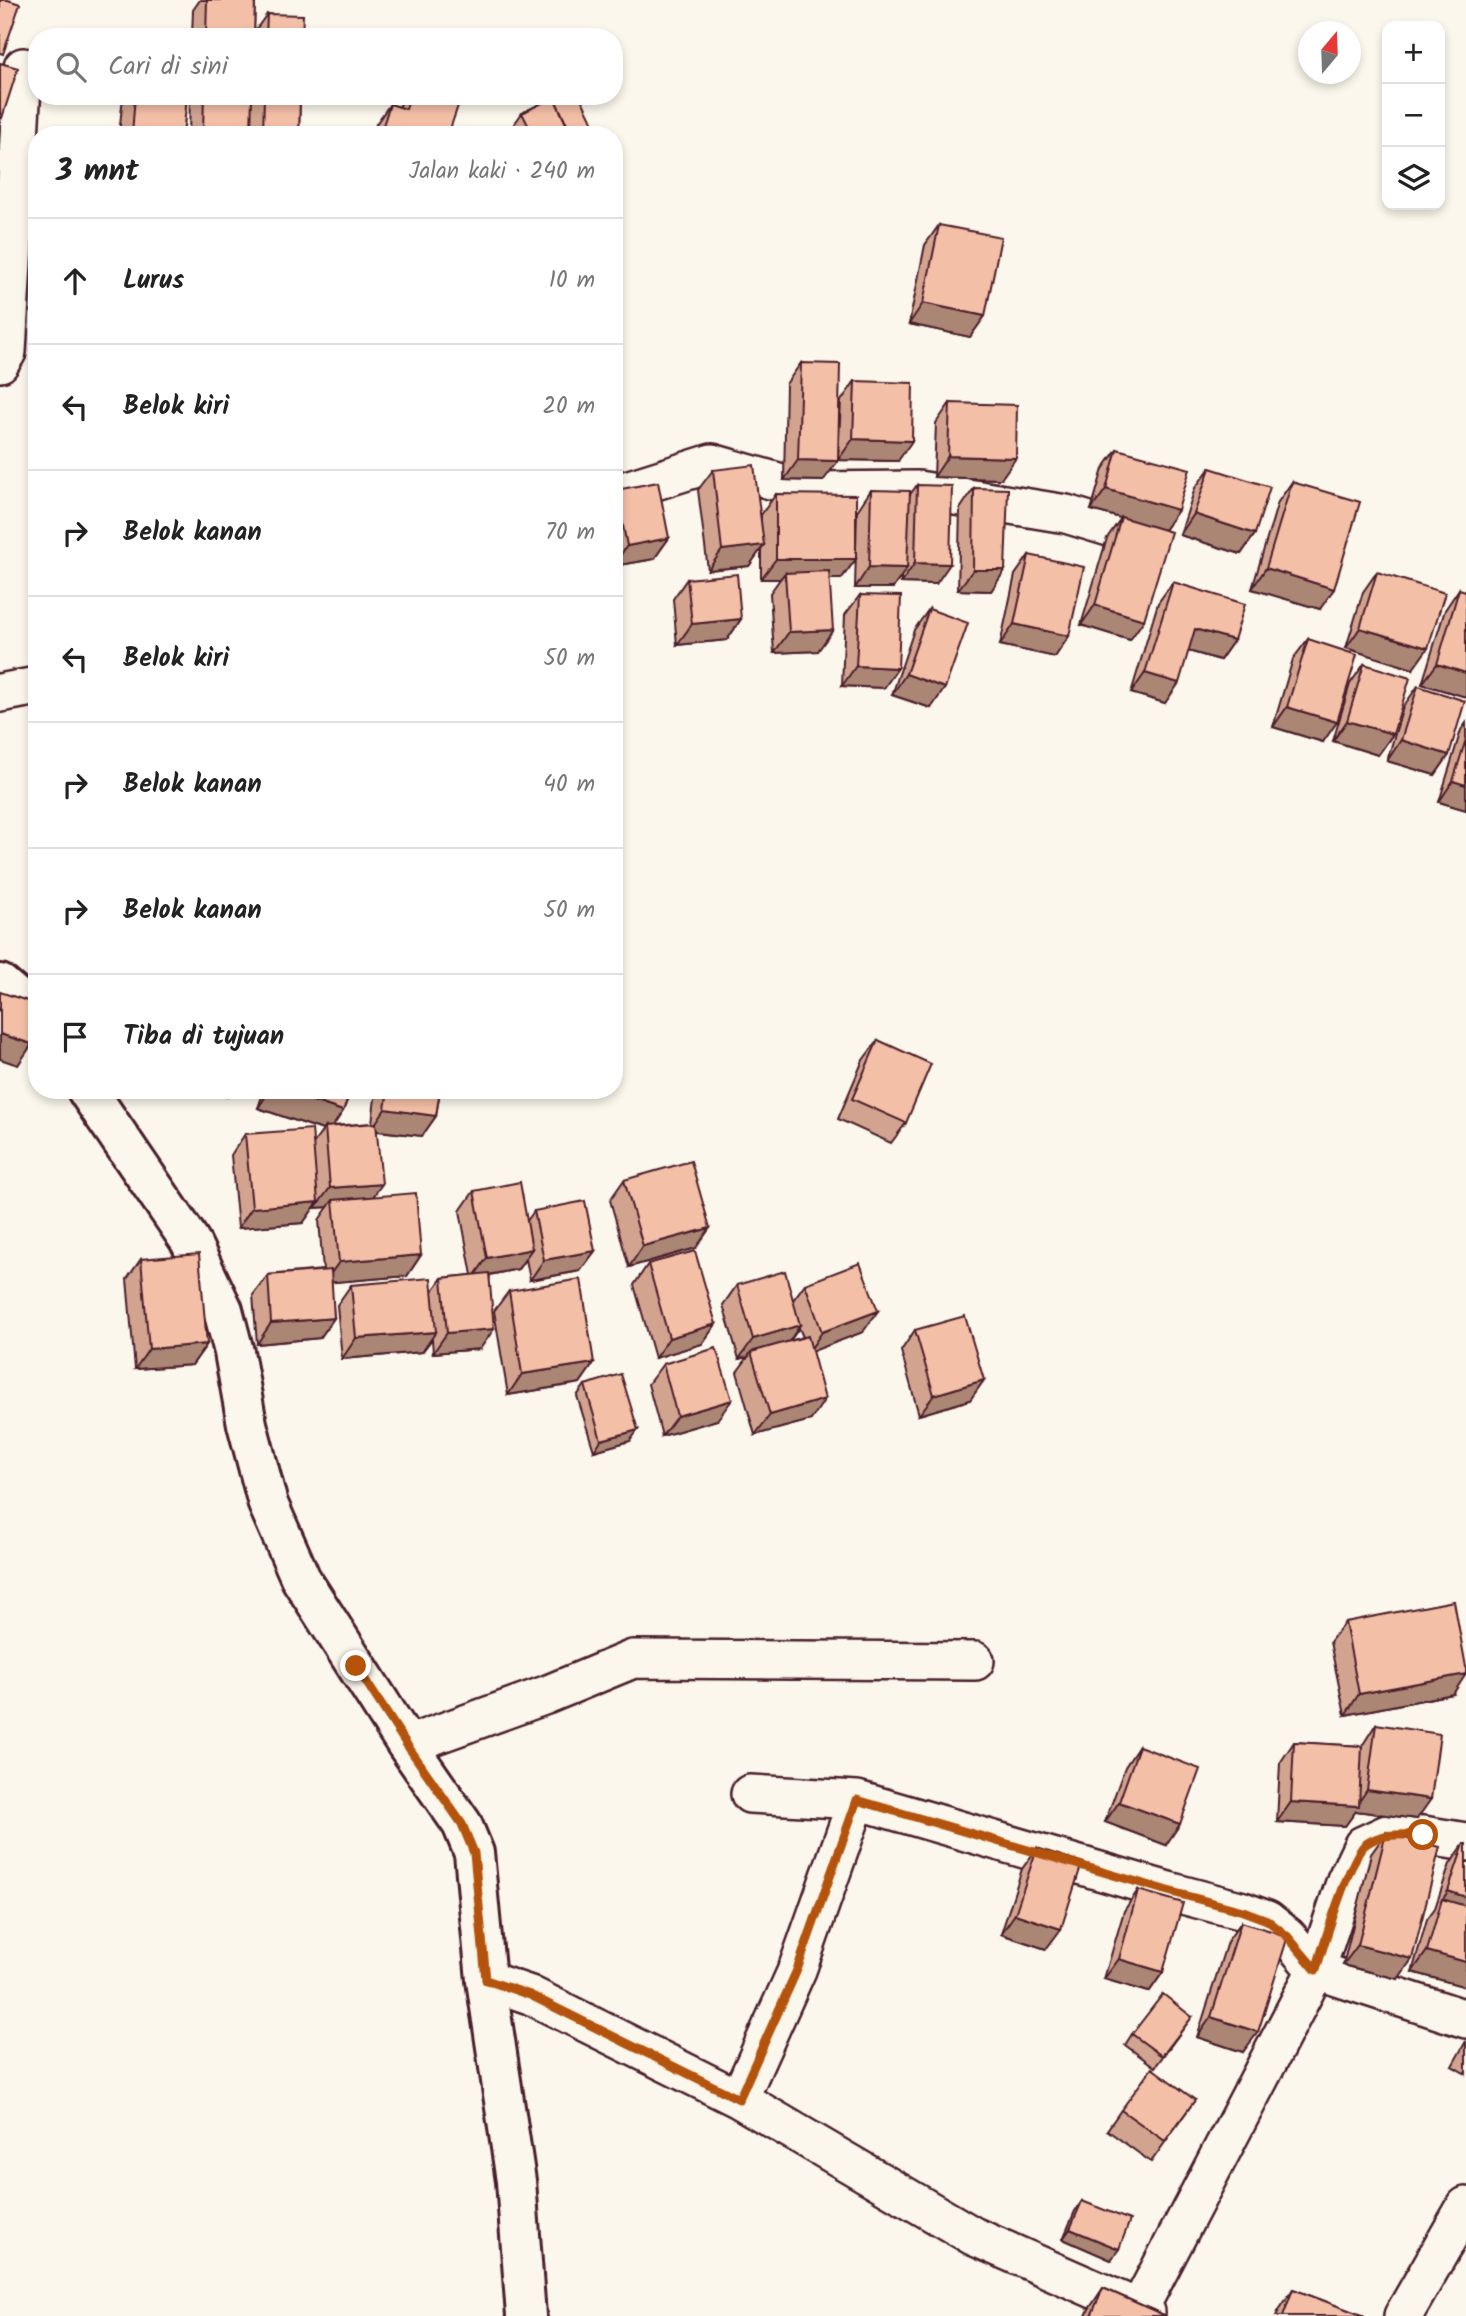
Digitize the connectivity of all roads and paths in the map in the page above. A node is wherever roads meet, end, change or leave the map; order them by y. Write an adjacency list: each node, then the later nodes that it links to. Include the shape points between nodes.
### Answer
1 (23, 66): 2 (street)
2 (15, 356)
3 (623, 491): 4 (street, via 712,463 809,491 918,490 1066,514)
4 (1132, 534)
5 (28, 688): 6 (street)
6 (0, 693)
7 (0, 984): 8 (street)
8 (28, 1008)
9 (93, 1099): 11 (street, via 206,1271 223,1310 268,1504 301,1579)
10 (975, 1661): 11 (street, via 633,1659)
11 (407, 1745): 16 (street, via 462,1824 474,1853)
12 (750, 1794): 13 (street)
13 (857, 1800): 15 (street, via 1255,1915 1287,1936); 18 (street, via 797,1970)
14 (1466, 1842): 15 (street, via 1387,1834 1363,1845 1346,1880)
15 (1316, 1970): 17 (street); 20 (street)
16 (486, 1980): 18 (street, via 530,1995); 21 (street, via 516,2181)
17 (1466, 2020)
18 (739, 2099): 20 (street, via 973,2236)
19 (1466, 2206): 22 (street)
20 (1148, 2312)
21 (526, 2316)
22 (1403, 2316)

